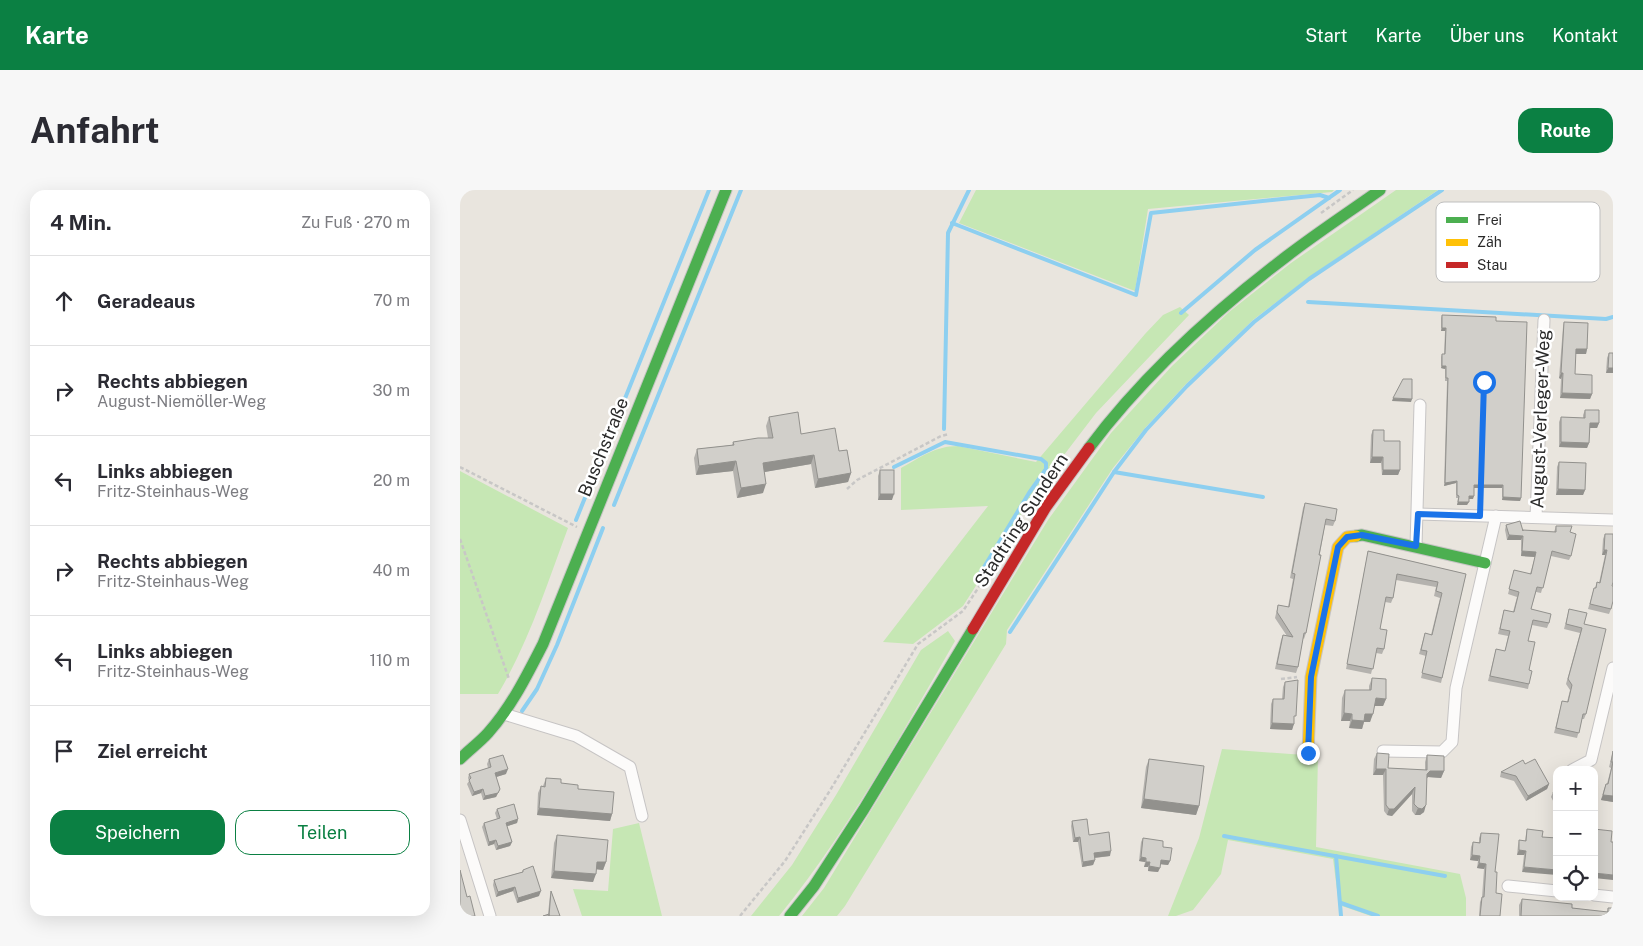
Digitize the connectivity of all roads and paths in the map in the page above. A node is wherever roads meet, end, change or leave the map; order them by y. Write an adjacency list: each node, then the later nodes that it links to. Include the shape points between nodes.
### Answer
1 (726, 190): 14 (street, Buschstraße)
2 (1380, 190): 32 (street, Stadtring Sundern, via 1287,256 1227,305 1167,360 1108,423 1046,507 864,809 814,886)
3 (1544, 320): 12 (street, August-Verleger-Weg)
4 (1420, 405): 9 (street)
5 (949, 434): 8 (path, via 857,480)
6 (460, 467): 14 (path)
7 (1481, 477): 10 (path)
8 (847, 489)
9 (1418, 514): 10 (street); 16 (street)
10 (1480, 516): 11 (street)
11 (1496, 516): 12 (street); 17 (street)
12 (1536, 517): 13 (street)
13 (1613, 520)
14 (588, 532): 20 (street, Buschstraße, via 543,644)
15 (460, 539): 19 (path, via 510,682)
16 (1416, 546): 17 (street); 22 (street, via 1362,535 1347,537 1338,547 1311,677)
17 (1485, 562): 21 (street, via 1456,688 1452,742 1442,752)
18 (1613, 668): 24 (street, via 1591,760)
19 (512, 678)
20 (504, 714): 23 (street, Buschstraße); 25 (street, via 576,736 630,767)
21 (1383, 750)
22 (1308, 753)
23 (460, 759)
24 (1580, 766)
25 (642, 816)
26 (460, 820): 31 (street)
27 (1508, 886): 28 (street)
28 (1553, 891)
29 (1598, 895): 30 (street)
30 (1613, 897)
31 (490, 916)
32 (790, 916)

